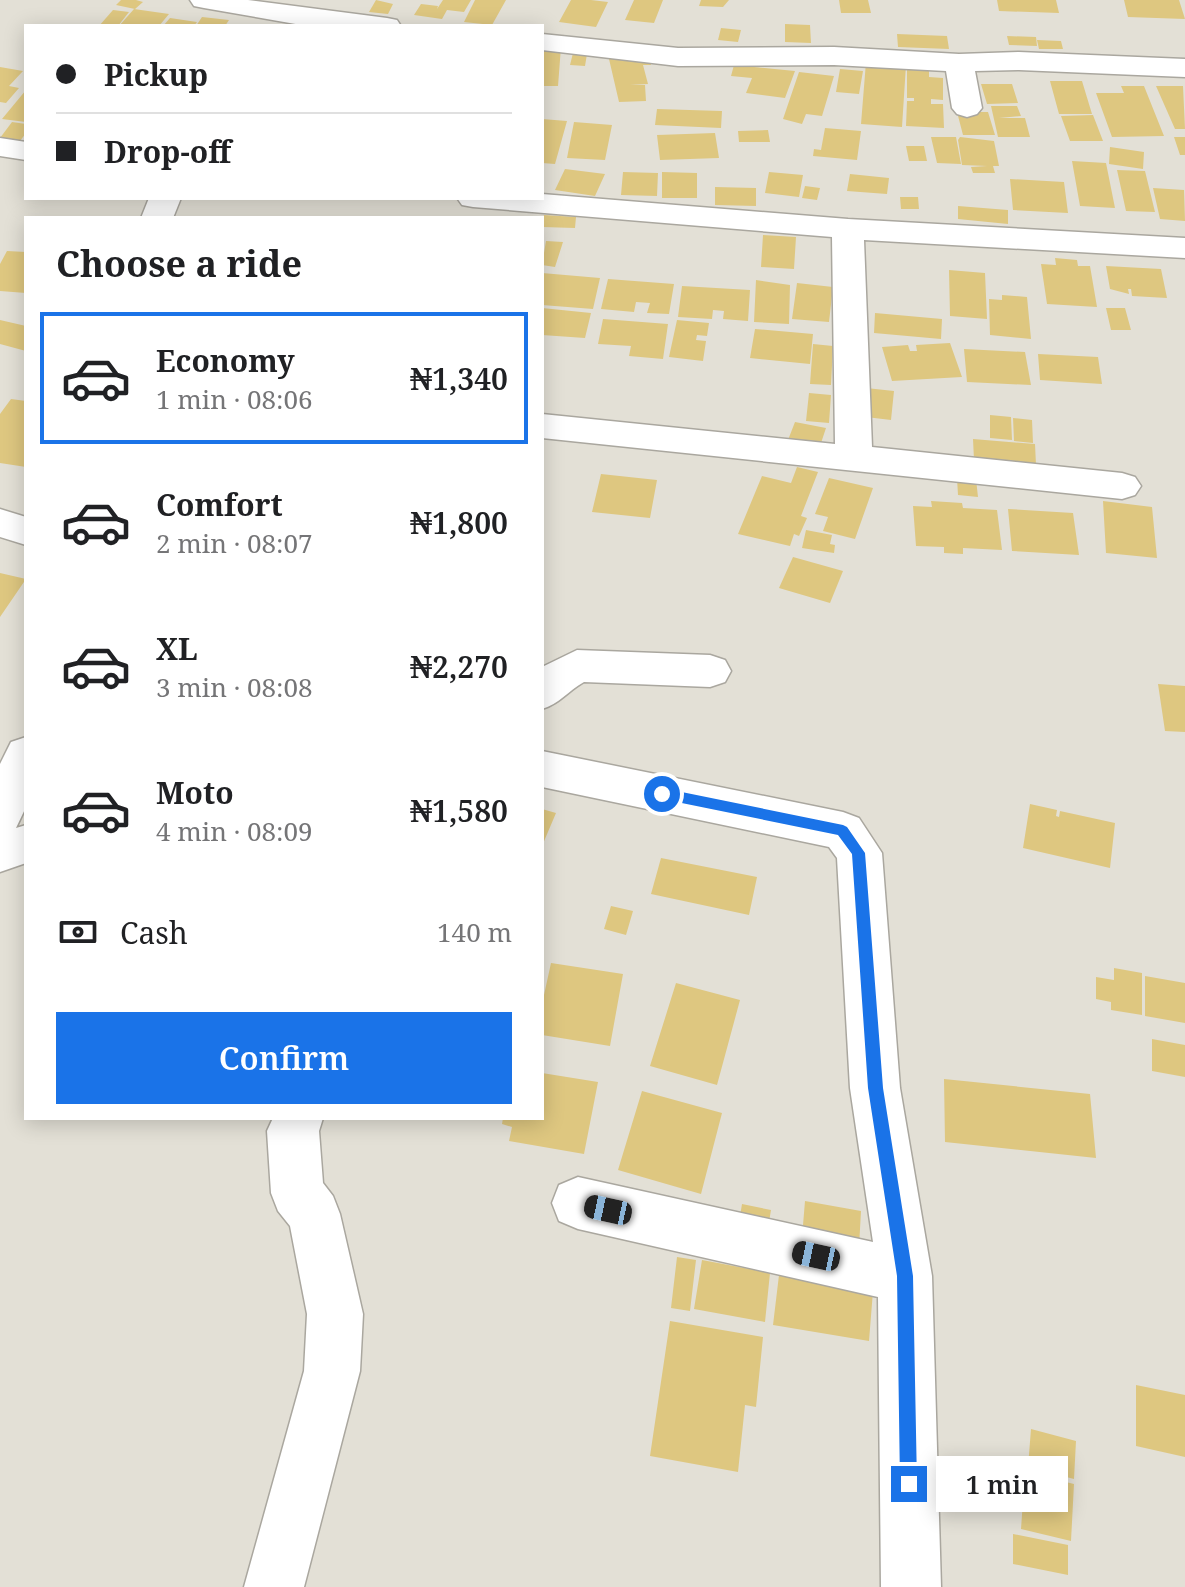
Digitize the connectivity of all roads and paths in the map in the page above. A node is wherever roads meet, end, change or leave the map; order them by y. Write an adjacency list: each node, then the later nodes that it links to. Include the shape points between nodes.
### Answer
1 (204, 0): 2 (street)
2 (368, 24)
3 (544, 42): 4 (street, via 678,57 834,56)
4 (959, 63): 5 (street); 6 (street)
5 (1185, 68)
6 (967, 108)
7 (0, 147): 8 (street)
8 (24, 151)
9 (500, 200): 10 (street)
10 (848, 229): 11 (street); 13 (street)
11 (1185, 248)
12 (544, 426): 13 (street)
13 (854, 460): 14 (street)
14 (1122, 486)
15 (0, 523): 16 (street)
16 (24, 530)
17 (710, 671): 18 (street, via 577,666)
18 (544, 691)
19 (24, 759): 21 (street)
20 (544, 769): 26 (street, via 843,831 859,853 875,1088)
21 (0, 816)
22 (24, 845): 23 (street)
23 (0, 853)
24 (297, 1120): 27 (street, via 293,1131 297,1193 314,1214 335,1314 332,1371)
25 (578, 1203): 26 (street)
26 (905, 1276): 28 (street)
27 (274, 1587)
28 (911, 1587)

